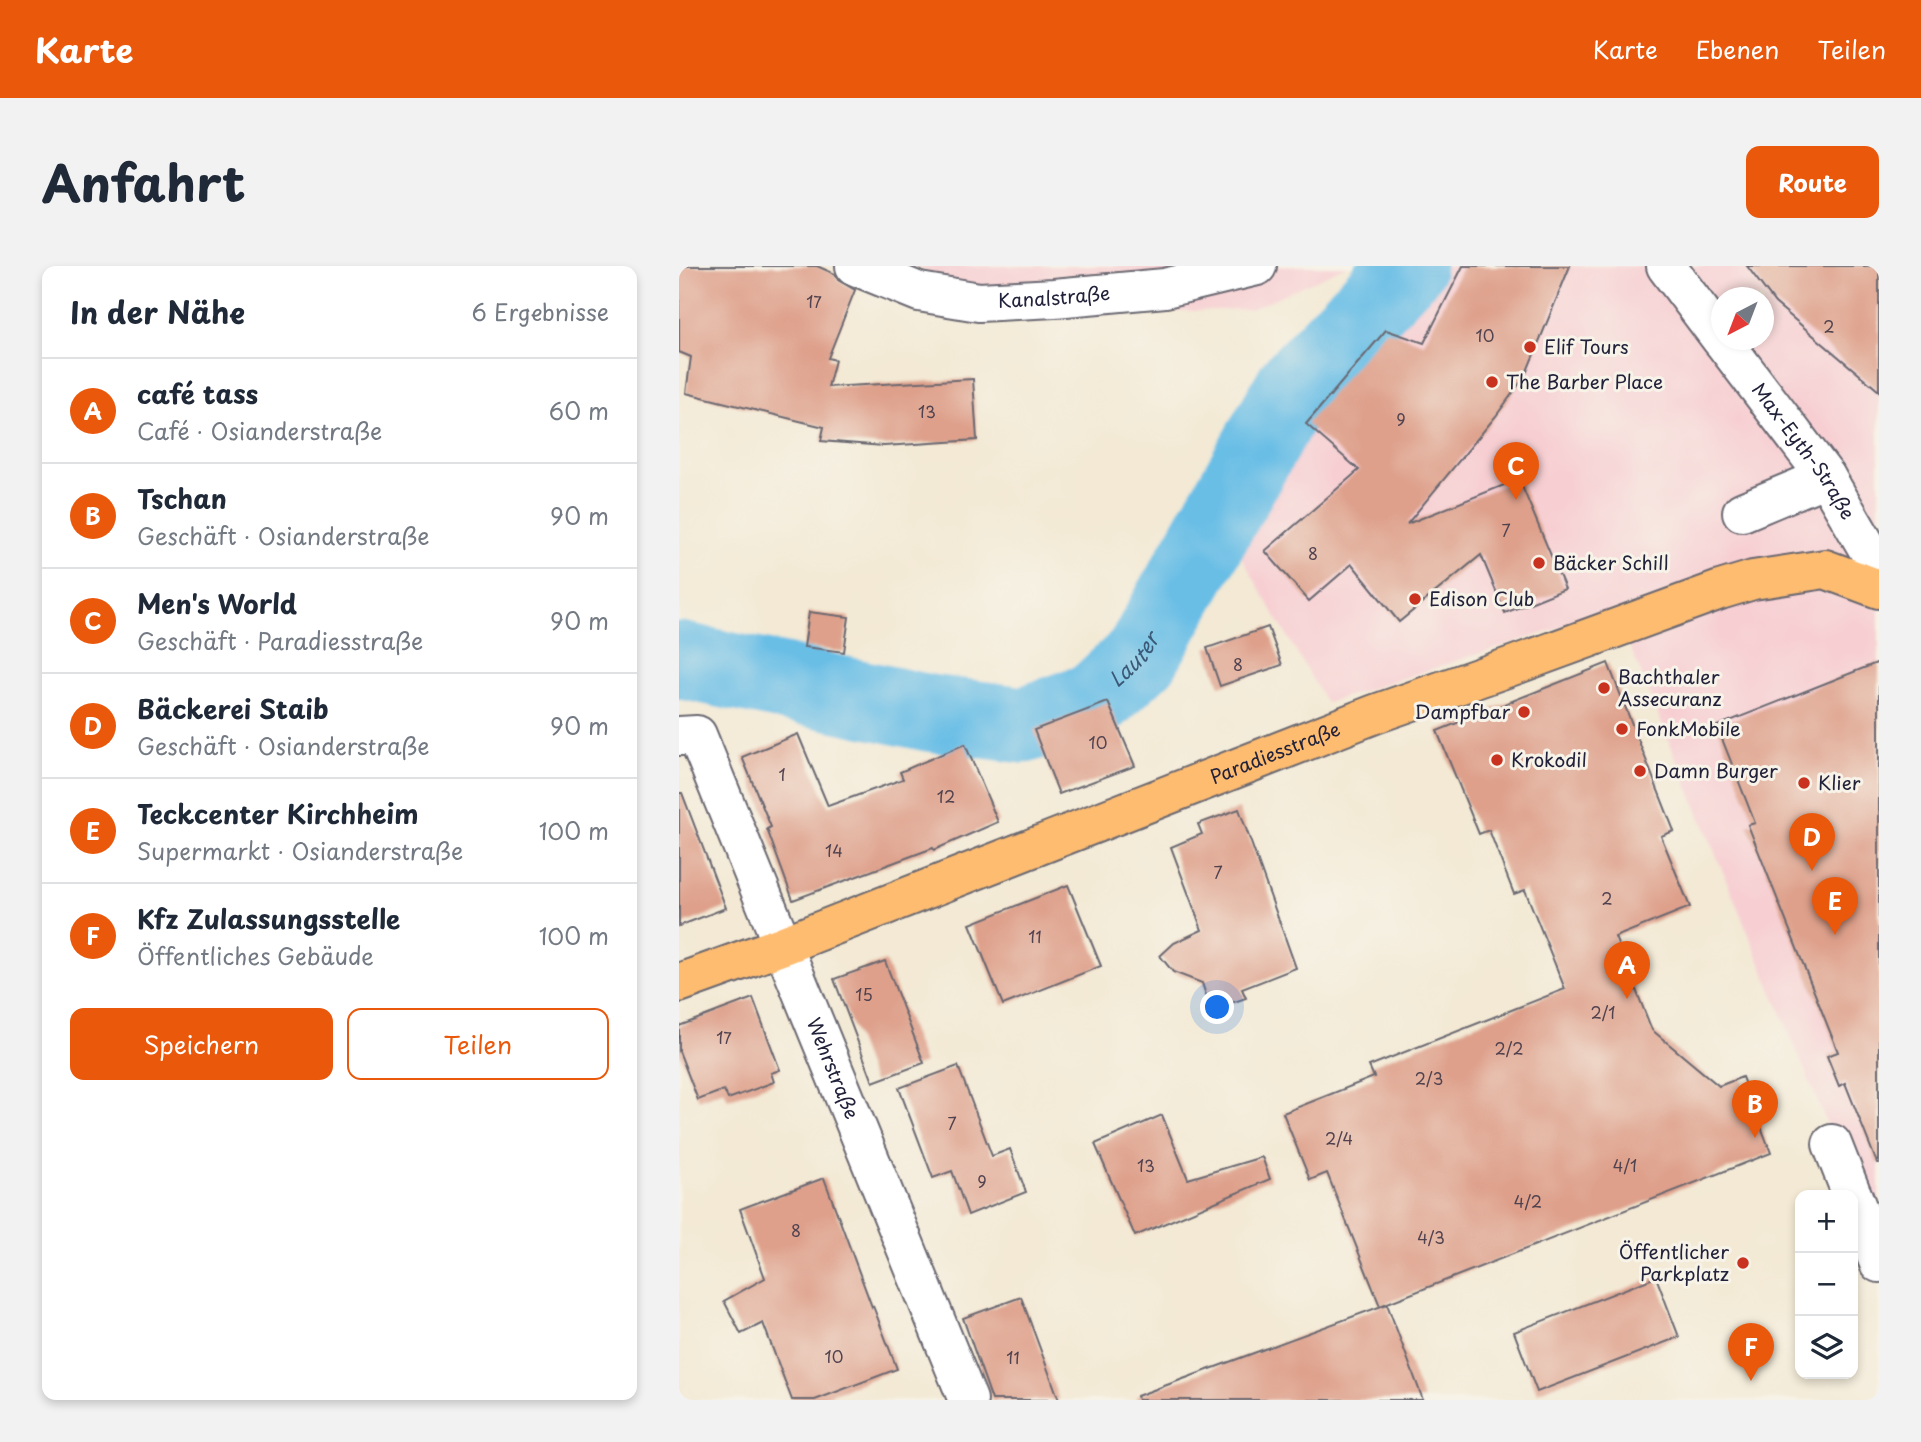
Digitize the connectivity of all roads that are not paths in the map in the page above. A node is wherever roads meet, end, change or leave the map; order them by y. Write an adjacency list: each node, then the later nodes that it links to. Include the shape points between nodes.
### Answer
1 (855, 266): 2 (street, Kanalstraße, via 919,292 979,302 1165,288)
2 (1257, 266)
3 (1666, 266): 4 (street, Max-Eyth-Straße)
4 (1711, 325)
5 (1730, 350): 6 (street, Max-Eyth-Straße)
6 (1826, 477): 7 (street); 8 (street, Max-Eyth-Straße)
7 (1742, 512)
8 (1879, 568)
9 (1879, 589): 11 (main road, Paradiesstraße, via 1825,569 1720,590 1375,714)
10 (688, 736): 11 (street, Wehrstraße)
11 (784, 945): 12 (main road, Paradiesstraße); 17 (street, Wehrstraße)
12 (679, 983)
13 (1832, 1144): 14 (street)
14 (1850, 1190)
15 (1858, 1211): 16 (street)
16 (1879, 1263)
17 (968, 1400)

